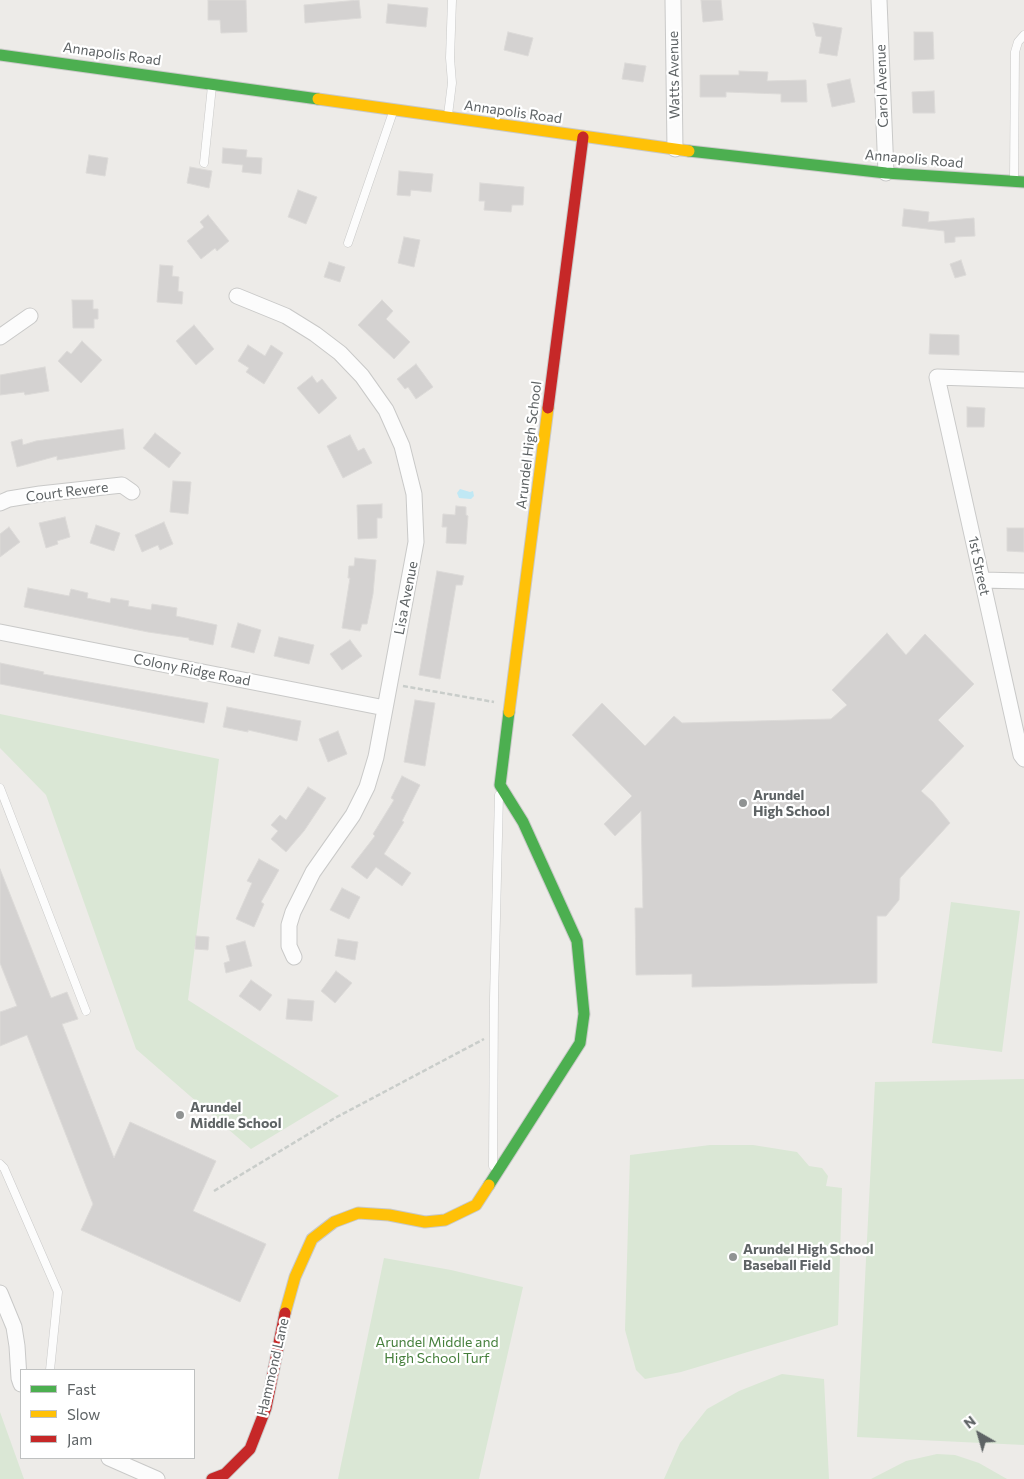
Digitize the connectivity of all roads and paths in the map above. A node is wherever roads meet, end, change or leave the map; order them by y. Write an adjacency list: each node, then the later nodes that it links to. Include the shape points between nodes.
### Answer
1 (452, 0): 8 (lane, via 452,83)
2 (673, 0): 10 (street, Watts Avenue)
3 (879, 0): 12 (street, Carol Avenue)
4 (1024, 35): 13 (lane, via 1015,52)
5 (0, 55): 6 (street, Annapolis Road)
6 (213, 84): 7 (street, Annapolis Road); 11 (lane)
7 (394, 110): 8 (street, Annapolis Road); 14 (lane)
8 (448, 118): 9 (street, Annapolis Road)
9 (583, 137): 10 (street, Annapolis Road); 25 (street, Arundel High School)
10 (675, 149): 12 (street, Annapolis Road)
11 (204, 163)
12 (886, 173): 13 (street, Annapolis Road)
13 (1019, 182)
14 (348, 243)
15 (237, 296): 24 (street, Lisa Avenue, via 286,316 340,353 362,376 386,410 402,446 414,494 416,542)
16 (30, 316): 17 (street)
17 (0, 337)
18 (1024, 380): 21 (street, 1st Street, via 937,377)
19 (132, 492): 20 (street, Court Revere, via 122,485 40,494)
20 (0, 503)
21 (982, 580): 22 (street); 27 (street, 1st Street)
22 (1024, 581)
23 (0, 632): 26 (street, Colony Ridge Road)
24 (389, 684): 25 (path); 26 (street, Lisa Avenue)
25 (510, 705): 28 (street, Arundel High School)
26 (385, 708): 30 (street, Lisa Avenue, via 367,787 353,815 313,872 293,912 289,946)
27 (1022, 757)
28 (500, 785): 32 (lane, Arundel High School); 34 (street, via 523,822 578,941 584,1014 580,1043)
29 (0, 788): 31 (lane)
30 (294, 957)
31 (86, 1011)
32 (494, 1034): 34 (lane, Arundel High School); 35 (path, via 335,1118)
33 (0, 1164): 37 (lane, via 58,1292)
34 (493, 1178): 41 (street, Hammond Lane, via 476,1205 445,1220 425,1222 358,1213 334,1222 312,1239 295,1277 266,1408 250,1449 225,1474)
35 (214, 1190)
36 (0, 1293): 38 (street, via 14,1327)
37 (50, 1369)
38 (20, 1381)
39 (111, 1459): 40 (street)
40 (157, 1479)
41 (212, 1479)

